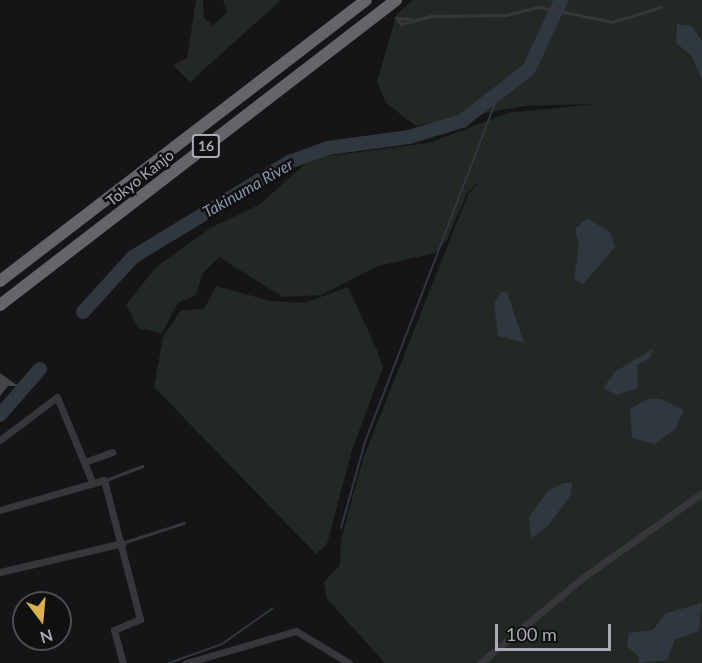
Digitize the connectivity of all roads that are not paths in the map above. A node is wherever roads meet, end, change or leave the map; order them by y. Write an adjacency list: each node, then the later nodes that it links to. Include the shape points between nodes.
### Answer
1 (366, 0): 5 (highway, Tokyo Kanjo / 16)
2 (396, 0): 6 (highway, Tokyo Kanjo / 16)
3 (661, 7): 4 (lane, via 612,22 538,7 506,15)
4 (412, 20): 4 (lane, via 401,24 396,18 402,15)
5 (0, 278)
6 (0, 304)
7 (0, 440): 9 (street, via 57,397)
8 (112, 452): 9 (street)
9 (85, 462): 12 (street)
10 (142, 466): 11 (lane)
11 (104, 480): 12 (street); 16 (street)
12 (93, 484): 14 (street)
13 (702, 493): 21 (street, via 581,579)
14 (0, 510)
15 (184, 523): 16 (lane)
16 (123, 543): 17 (street); 18 (street, via 140,619 114,630)
17 (0, 572)
18 (123, 663)
19 (186, 663): 20 (street, via 296,631)
20 (349, 663)
21 (480, 663)

